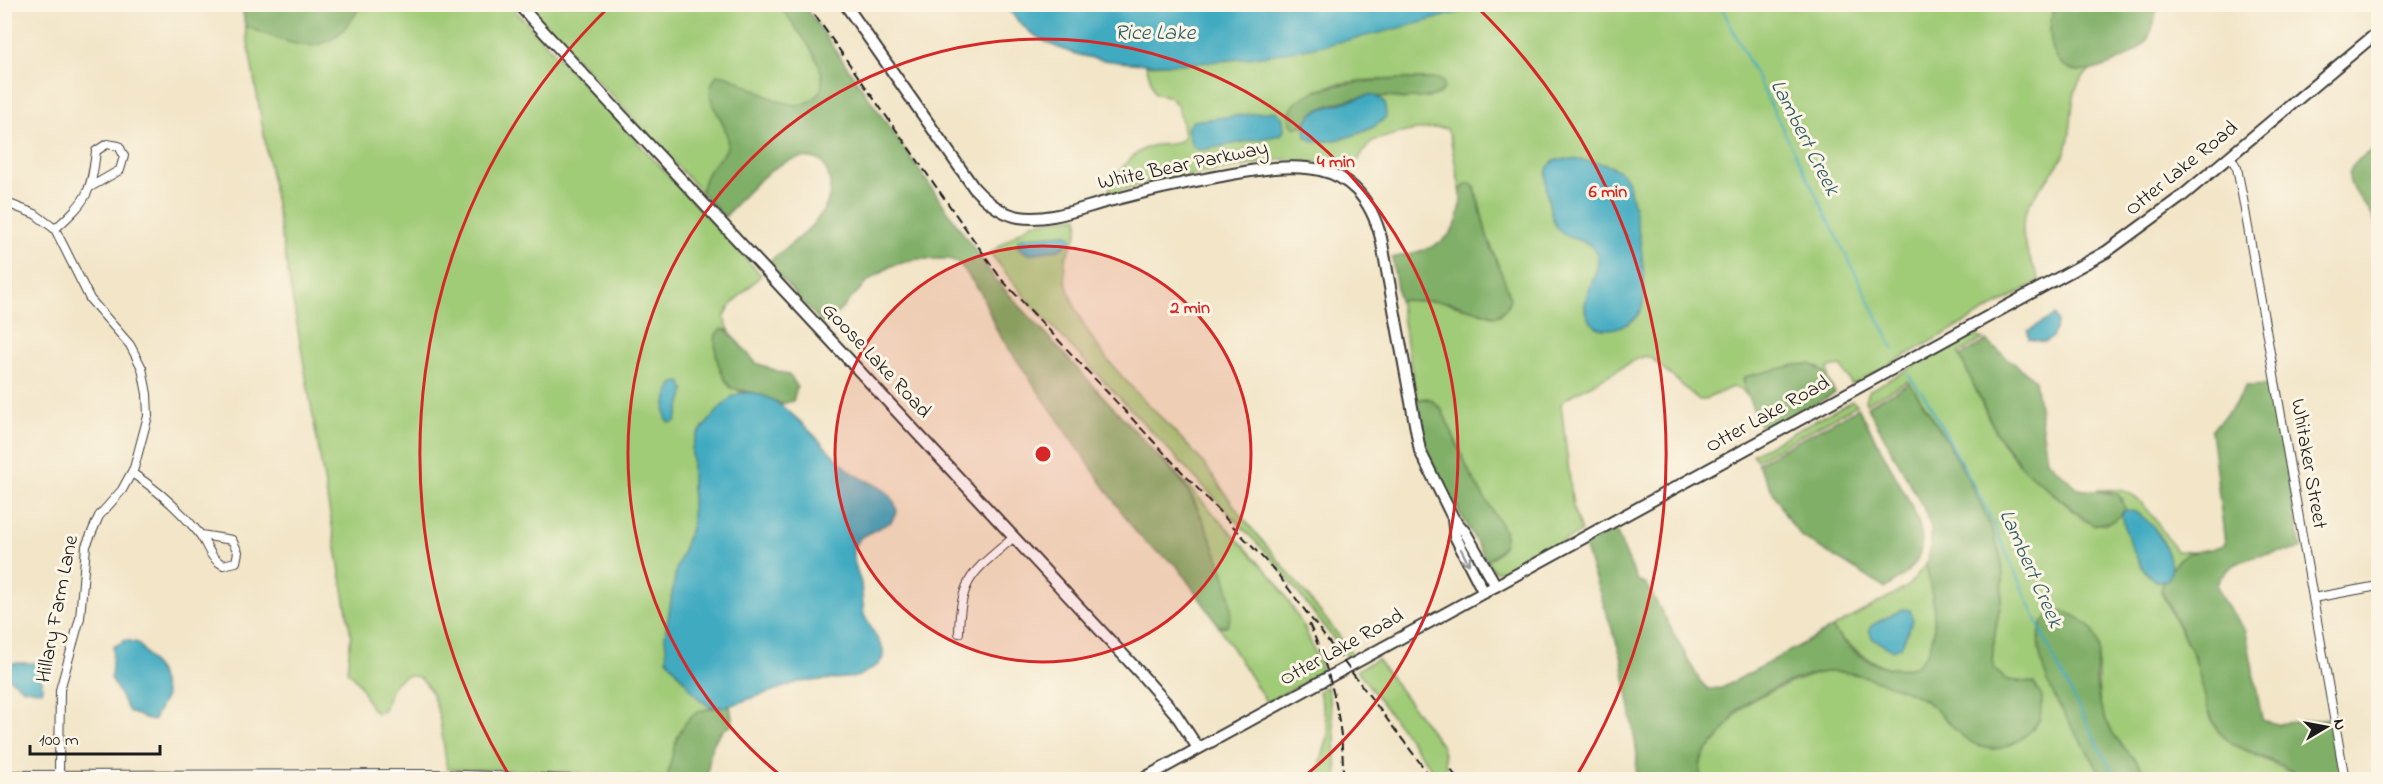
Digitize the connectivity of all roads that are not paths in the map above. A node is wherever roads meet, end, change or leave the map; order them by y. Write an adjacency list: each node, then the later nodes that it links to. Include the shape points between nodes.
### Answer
1 (518, 4): 11 (street, Goose Lake Road)
2 (845, 4): 9 (street, White Bear Parkway, via 974,188 1006,213 1019,217 1050,216 1164,186 1284,165 1317,168 1351,186 1366,203 1379,230 1418,442 1426,468)
3 (2379, 32): 4 (street, Otter Lake Road)
4 (2230, 156): 12 (street, Otter Lake Road, via 2145,225 2086,264); 15 (street, Whitaker Street, via 2237,168 2243,199)
5 (92, 186): 5 (street, via 120,170 124,156 119,146 107,144 96,151); 7 (street)
6 (4, 202): 7 (street, via 35,214)
7 (55, 229): 8 (street, Hillary Farm Lane, via 84,290 118,328 142,368 148,416)
8 (132, 473): 10 (street, via 165,495); 18 (street, Hillary Farm Lane, via 99,516 86,546 80,618 60,690)
9 (1453, 518): 12 (street, White Bear Parkway); 14 (street, White Bear Parkway, one-way to 14, via 1455,537)
10 (201, 535): 10 (street, via 216,561 223,565 236,562 238,552 232,540)
11 (1014, 537): 16 (street, via 967,582 959,609); 17 (street, Goose Lake Road, via 1158,693)
12 (1496, 586): 14 (street, Otter Lake Road)
13 (2379, 586): 15 (street)
14 (1484, 593): 17 (street, Otter Lake Road)
15 (2313, 598): 23 (street, Whitaker Street)
16 (959, 633)
17 (1198, 748): 22 (street, Otter Lake Road)
18 (59, 773): 19 (street); 20 (street)
19 (4, 775)
20 (568, 778): 21 (street)
21 (598, 780)
22 (1141, 780)
23 (2345, 780)

